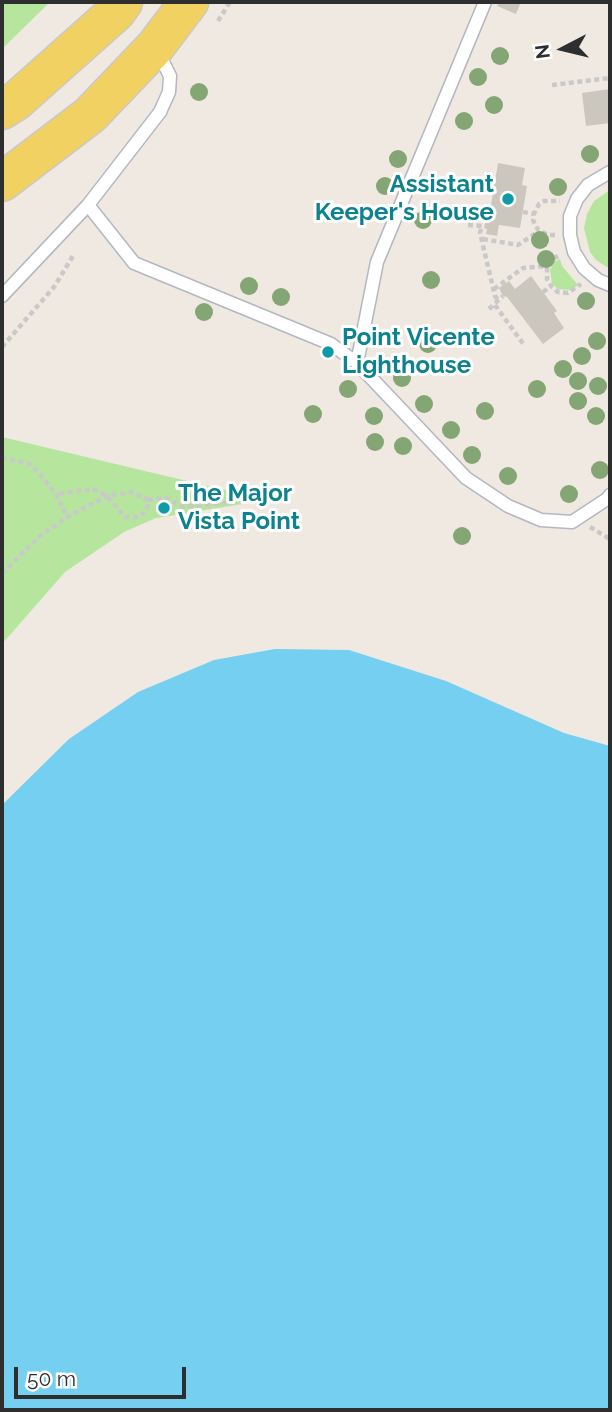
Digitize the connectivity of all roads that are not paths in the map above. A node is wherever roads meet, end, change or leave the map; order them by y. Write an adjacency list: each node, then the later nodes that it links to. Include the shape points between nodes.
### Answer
1 (485, 2): 11 (lane, via 377,262)
2 (128, 5): 4 (main road, via 140,13 137,31); 5 (main road)
3 (204, 12): 4 (main road)
4 (155, 47): 7 (main road, via 90,115); 8 (lane, via 170,76 165,102)
5 (2, 110)
6 (610, 172): 9 (lane, via 587,185 570,216 574,250 584,268)
7 (2, 183)
8 (88, 205): 10 (lane); 11 (lane, via 134,263 331,344)
9 (610, 285)
10 (2, 296)
11 (357, 363): 12 (lane, via 466,478 508,506 541,520 572,522)
12 (610, 495)

